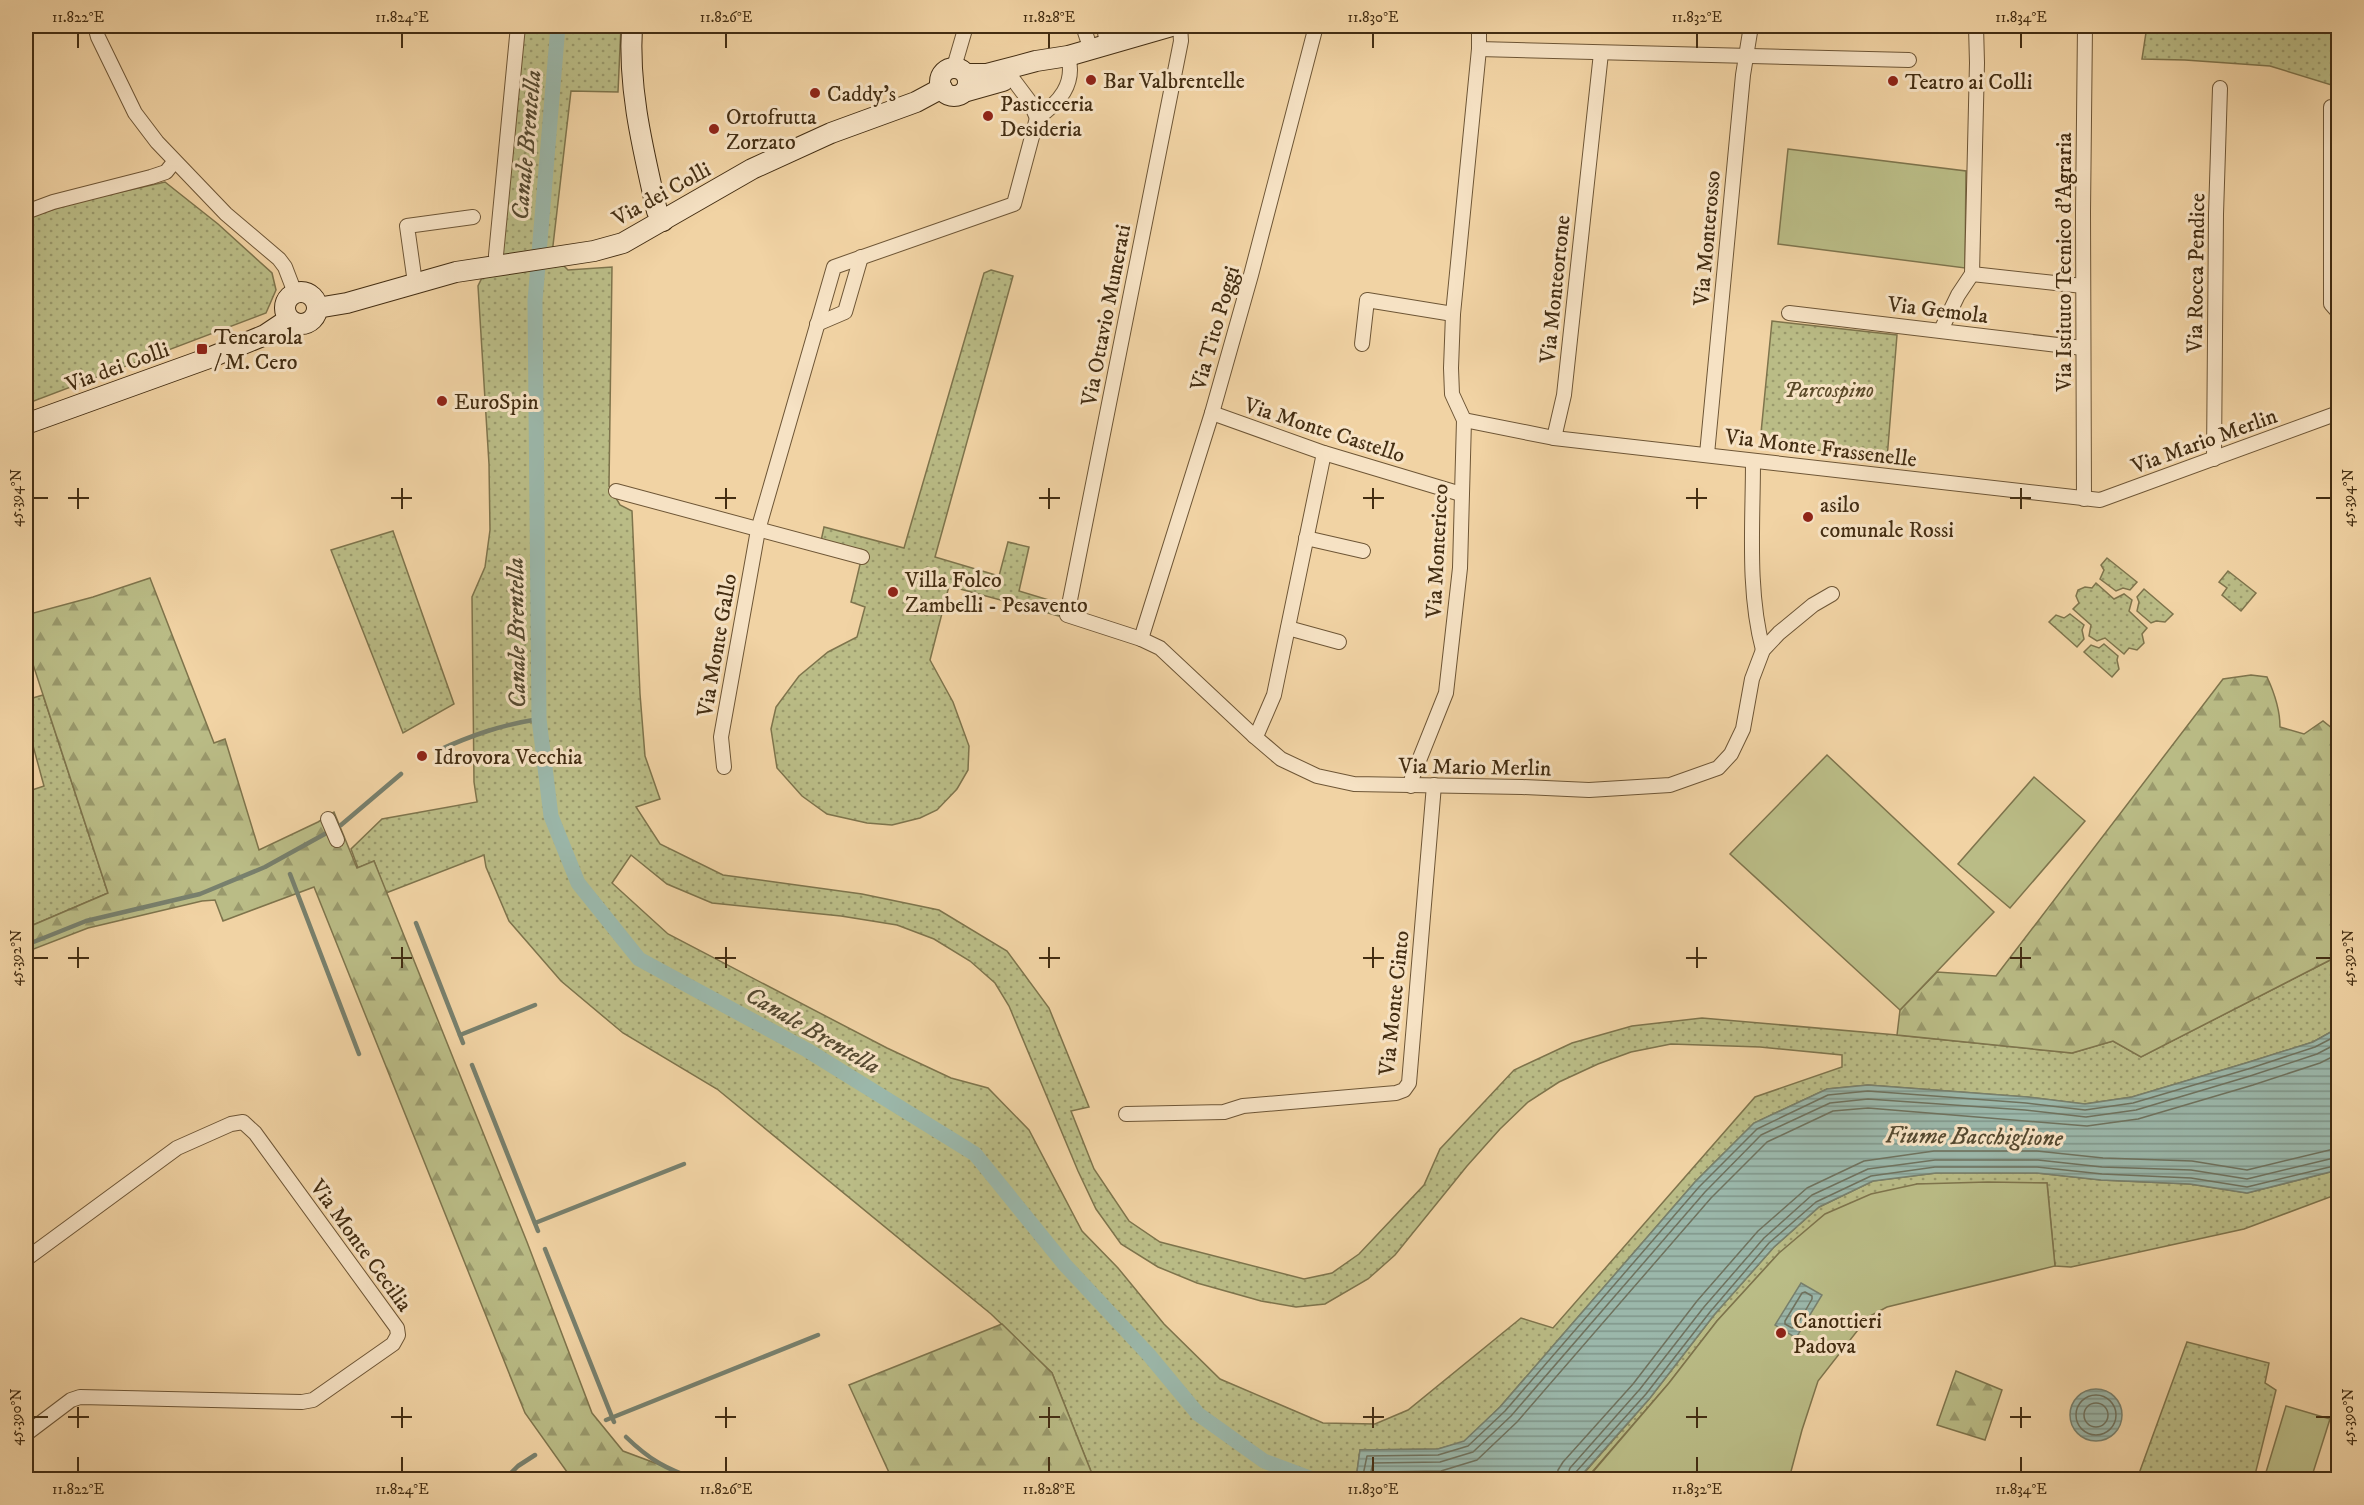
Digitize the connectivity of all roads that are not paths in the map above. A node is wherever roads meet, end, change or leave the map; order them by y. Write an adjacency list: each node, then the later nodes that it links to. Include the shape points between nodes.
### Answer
1 (95, 26): 24 (street, via 135,113)
2 (518, 26): 31 (street, via 496,255)
3 (632, 26): 28 (main road, via 637,120 657,211)
4 (966, 26): 19 (street)
5 (1083, 26): 13 (street)
6 (1172, 26): 13 (main road)
7 (1180, 26): 62 (street, Via Ottavio Munerati, via 1181,41)
8 (1316, 26): 45 (street, Via Tito Poggi)
9 (1479, 26): 14 (street, Via Montericco)
10 (1751, 26): 17 (street, Via Monterosso)
11 (1976, 26): 32 (street)
12 (2085, 26): 34 (street, Via Istituto Tecnico d'Agraria)
13 (1100, 40): 16 (main road)
14 (1479, 49): 15 (street); 38 (street, Via Montericco)
15 (1601, 53): 17 (street); 49 (street, Via Monteortone, via 1564,395)
16 (1066, 57): 19 (main road); 20 (main road); 23 (street, via 1071,70 1068,86 1060,101)
17 (1746, 57): 18 (street); 51 (street, Via Monterosso)
18 (1909, 60)
19 (961, 78): 20 (main road); 28 (main road, Via dei Colli, via 942,75 942,88 916,102 831,133 752,169)
20 (1011, 78): 23 (street)
21 (2220, 88): 52 (street, Via Rocca Pendice)
22 (2331, 107): 25 (street)
23 (1037, 118): 30 (street, Via Monte Gallo, via 1014,204)
24 (174, 162): 26 (street, via 166,172); 35 (street, via 279,259)
25 (2335, 176): 29 (street)
26 (26, 212)
27 (473, 217): 33 (street, via 407,226)
28 (663, 221): 31 (main road, Via dei Colli, via 623,243 594,251)
29 (2335, 240): 37 (street, via 2331,304)
30 (861, 257): 41 (street, via 845,312); 41 (street, Via Monte Gallo, via 834,267)
31 (501, 264): 33 (main road, Via dei Colli)
32 (1972, 274): 34 (street); 42 (street)
33 (415, 283): 36 (main road, Via dei Colli)
34 (2083, 286): 44 (street, Via Istituto Tecnico d'Agraria)
35 (295, 293): 36 (main road, via 310,295); 40 (main road, via 285,305)
36 (317, 308): 40 (main road, Via dei Colli, via 307,323)
37 (2338, 312)
38 (1453, 314): 43 (street, via 1367,300); 47 (street, Via Montericco, via 1452,394)
39 (1789, 314): 42 (street, Via Gemola)
40 (289, 319): 48 (main road, Via dei Colli, via 265,335 209,358)
41 (817, 324): 57 (street, Via Monte Gallo)
42 (1941, 330): 44 (street, Via Gemola)
43 (1362, 344)
44 (2083, 348): 56 (street, Via Istituto Tecnico d'Agraria)
45 (1212, 413): 50 (street, Via Monte Castello); 64 (street, Via Tito Poggi)
46 (2338, 413): 52 (street, Via Mario Merlin)
47 (1464, 420): 49 (street); 55 (street, Via Montericco)
48 (26, 424)
49 (1554, 438): 51 (street, Via Monte Frassenelle)
50 (1324, 453): 55 (street, Via Monte Castello); 58 (street)
51 (1707, 454): 53 (street, Via Monte Frassenelle)
52 (2214, 459): 56 (street, Via Mario Merlin, via 2100,500)
53 (1753, 461): 56 (street, Via Monte Frassenelle); 66 (street, via 1753,563 1757,629)
54 (616, 492): 57 (street)
55 (1461, 495): 70 (street, Via Montericco, via 1460,568 1446,693)
56 (2084, 499)
57 (759, 530): 60 (street); 68 (street, Via Monte Gallo, via 721,737)
58 (1306, 538): 59 (street); 63 (street)
59 (1364, 551)
60 (862, 556)
61 (1832, 594): 66 (street, Via Mario Merlin, via 1812,605)
62 (1067, 612): 64 (street, Via Mario Merlin, via 1066,615)
63 (1288, 628): 65 (street); 67 (street, via 1274,695)
64 (1141, 639): 67 (street, Via Mario Merlin, via 1175,659)
65 (1340, 642)
66 (1763, 651): 69 (street, Via Mario Merlin, via 1752,678 1743,729 1731,754 1718,768 1670,785 1589,790)
67 (1254, 736): 70 (street, Via Mario Merlin, via 1281,759 1317,776 1354,784)
68 (724, 767)
69 (1434, 785): 70 (street, Via Mario Merlin); 73 (street, Via Monte Cinto, via 1409,1083 1404,1090 1243,1106 1224,1112)
70 (1411, 786)
71 (328, 819): 72 (street)
72 (337, 840)
73 (1126, 1114)
74 (26, 1259): 75 (street, Via Monte Cecilia, via 177,1148 243,1122 321,1223 397,1328 398,1335 393,1344 313,1400 80,1397)
75 (26, 1434)

